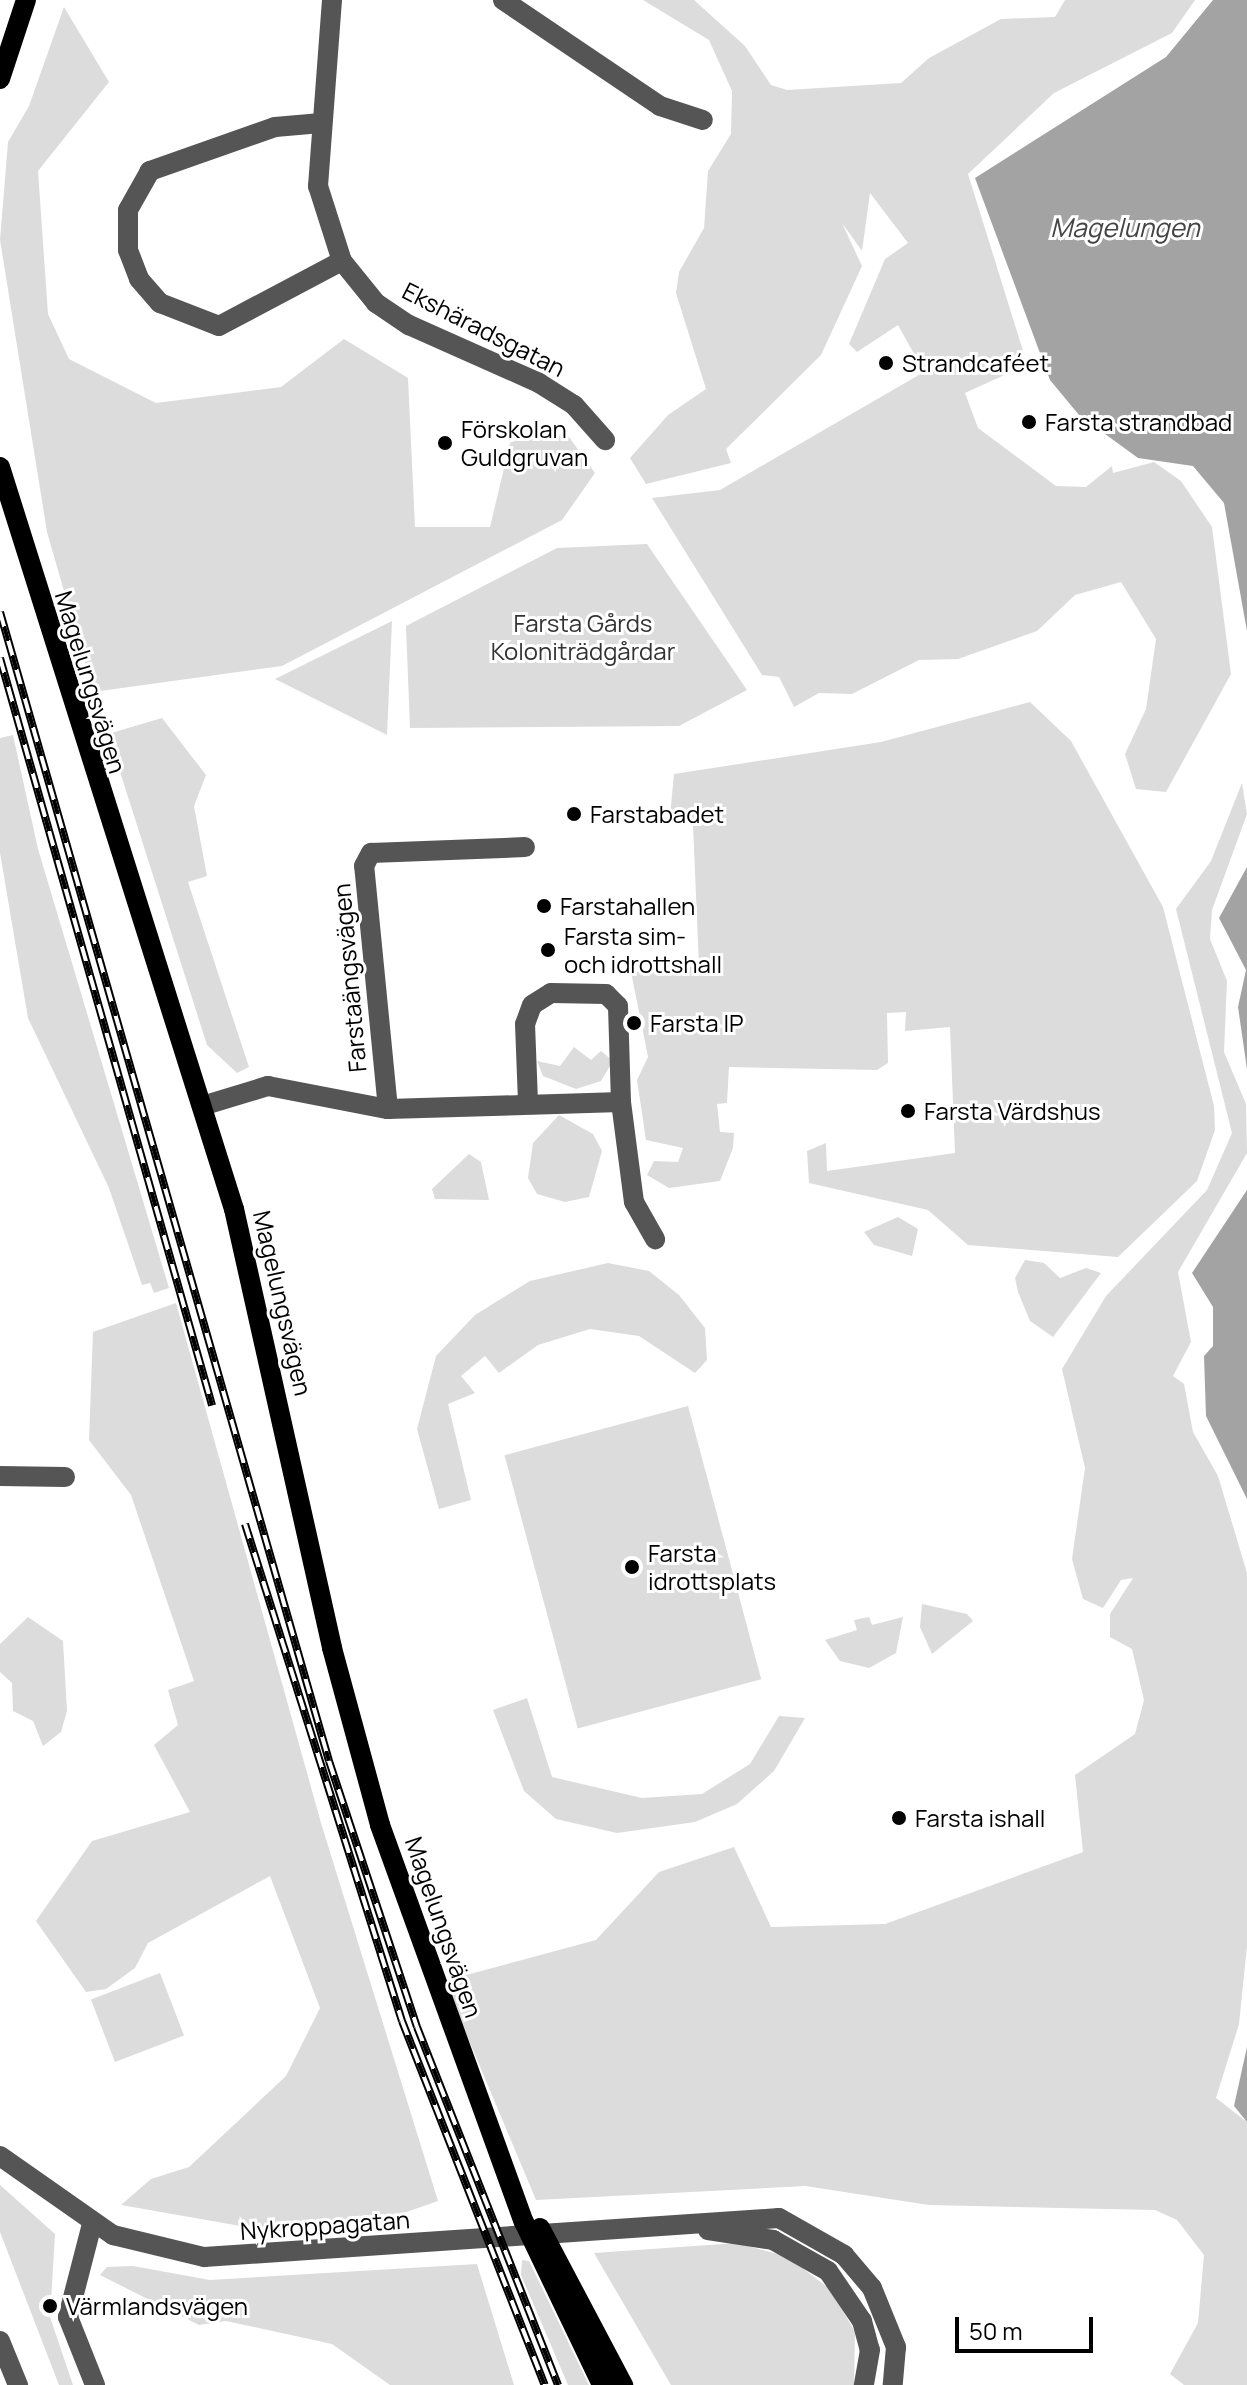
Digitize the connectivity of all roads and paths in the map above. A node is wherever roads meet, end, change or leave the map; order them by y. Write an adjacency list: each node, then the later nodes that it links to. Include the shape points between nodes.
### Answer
1 (10, 0): 5 (main road)
2 (26, 0): 5 (main road)
3 (332, 0): 7 (street, Ekshäradsgatan)
4 (503, 0): 6 (street, via 660,106)
5 (0, 76)
6 (703, 120)
7 (321, 123): 8 (street, Ekshäradsgatan, via 318,186); 8 (street, via 275,127 150,171 128,210 128,250 139,279 160,303 219,326)
8 (342, 261): 9 (street, Ekshäradsgatan, via 376,303 409,325 539,383 574,405)
9 (605, 440)
10 (0, 467): 14 (main road, Magelungsvägen)
11 (525, 847): 15 (street, Farstaängsvägen, via 371,853 364,866)
12 (528, 1101): 13 (street, Farstaängsvägen); 13 (street, via 525,1024 532,1005 551,993 582,992 606,994 618,1006); 15 (street, Farstaängsvägen)
13 (621, 1102): 16 (street, via 634,1202)
14 (202, 1106): 15 (street, Farstaängsvägen, via 268,1086); 19 (main road, Magelungsvägen, via 254,1286 356,1740 411,1917)
15 (388, 1109)
16 (655, 1239)
17 (0, 1476): 18 (street)
18 (65, 1477)
19 (501, 2153): 26 (main road, Magelungsvägen, via 524,2222); 27 (main road, Magelungsvägen)
20 (0, 2156): 21 (street, Nykroppagatan)
21 (92, 2224): 22 (street, Nykroppagatan, via 138,2245 204,2257); 25 (street, via 68,2317)
22 (680, 2227): 28 (street, Nykroppagatan, via 773,2240 828,2271 862,2321 870,2350); 29 (street, Nykroppagatan, via 779,2218 844,2255 884,2309 896,2347)
23 (0, 2341): 24 (street)
24 (18, 2385)
25 (95, 2385)
26 (602, 2385)
27 (623, 2385)
28 (864, 2385)
29 (893, 2385)

